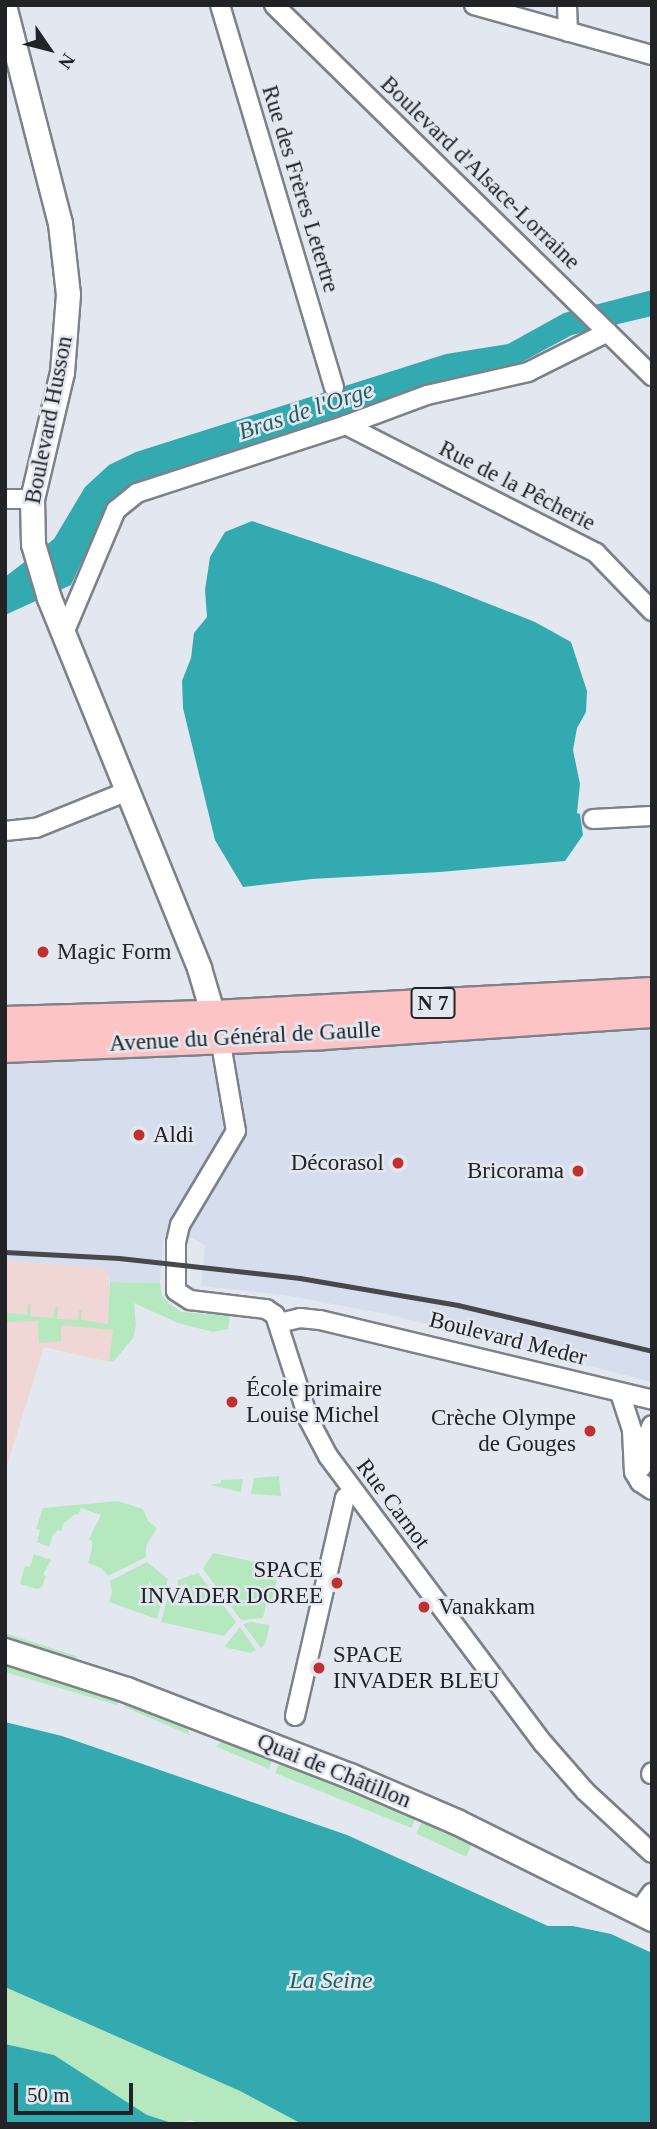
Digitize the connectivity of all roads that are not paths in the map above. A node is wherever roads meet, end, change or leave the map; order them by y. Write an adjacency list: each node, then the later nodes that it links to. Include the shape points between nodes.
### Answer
1 (220, 5): 10 (street, Rue des Frères Letertre)
2 (274, 5): 8 (street, Boulevard d'Alsace-Lorraine)
3 (474, 5): 6 (street)
4 (567, 5): 6 (street)
5 (5, 9): 13 (street, Boulevard Husson, via 60,223 68,295 62,372)
6 (568, 32): 7 (street)
7 (652, 55)
8 (608, 332): 9 (street, Boulevard d'Alsace-Lorraine); 11 (street, via 528,372 427,395)
9 (652, 376)
10 (334, 387)
11 (346, 425): 14 (street, Rue de la Pêcherie, via 596,553); 15 (street, via 138,493 116,510)
12 (5, 499): 13 (street)
13 (32, 499): 15 (street, Boulevard Husson, via 33,544)
14 (652, 611)
15 (64, 633): 16 (street, Boulevard Husson)
16 (125, 792): 19 (street, via 36,828); 23 (street, Boulevard Husson, via 199,968)
17 (652, 816): 18 (street)
18 (593, 819)
19 (5, 831)
20 (652, 992): 23 (main road, Avenue du Général de Gaulle / N 7)
21 (652, 1013): 23 (main road, Avenue du Général de Gaulle / N 7, via 322,1035)
22 (5, 1021): 23 (main road, Avenue du Général de Gaulle / N 7)
23 (217, 1026): 24 (main road, Avenue du Général de Gaulle / N 7); 25 (street, via 236,1131 180,1225 176,1291 190,1300 266,1309)
24 (5, 1048)
25 (279, 1323): 26 (street, Boulevard Meder, via 320,1320); 30 (street, Rue Carnot, via 309,1420)
26 (620, 1393): 27 (street, Boulevard Meder); 29 (street, via 632,1431 634,1472)
27 (652, 1400)
28 (652, 1425): 29 (street, via 642,1466)
29 (652, 1488)
30 (353, 1492): 32 (street, via 345,1498); 33 (street, Rue Carnot, via 543,1743 585,1791)
31 (5, 1651): 34 (main road, Quai de Châtillon, via 127,1690 350,1776)
32 (295, 1716)
33 (652, 1853)
34 (647, 1908)

